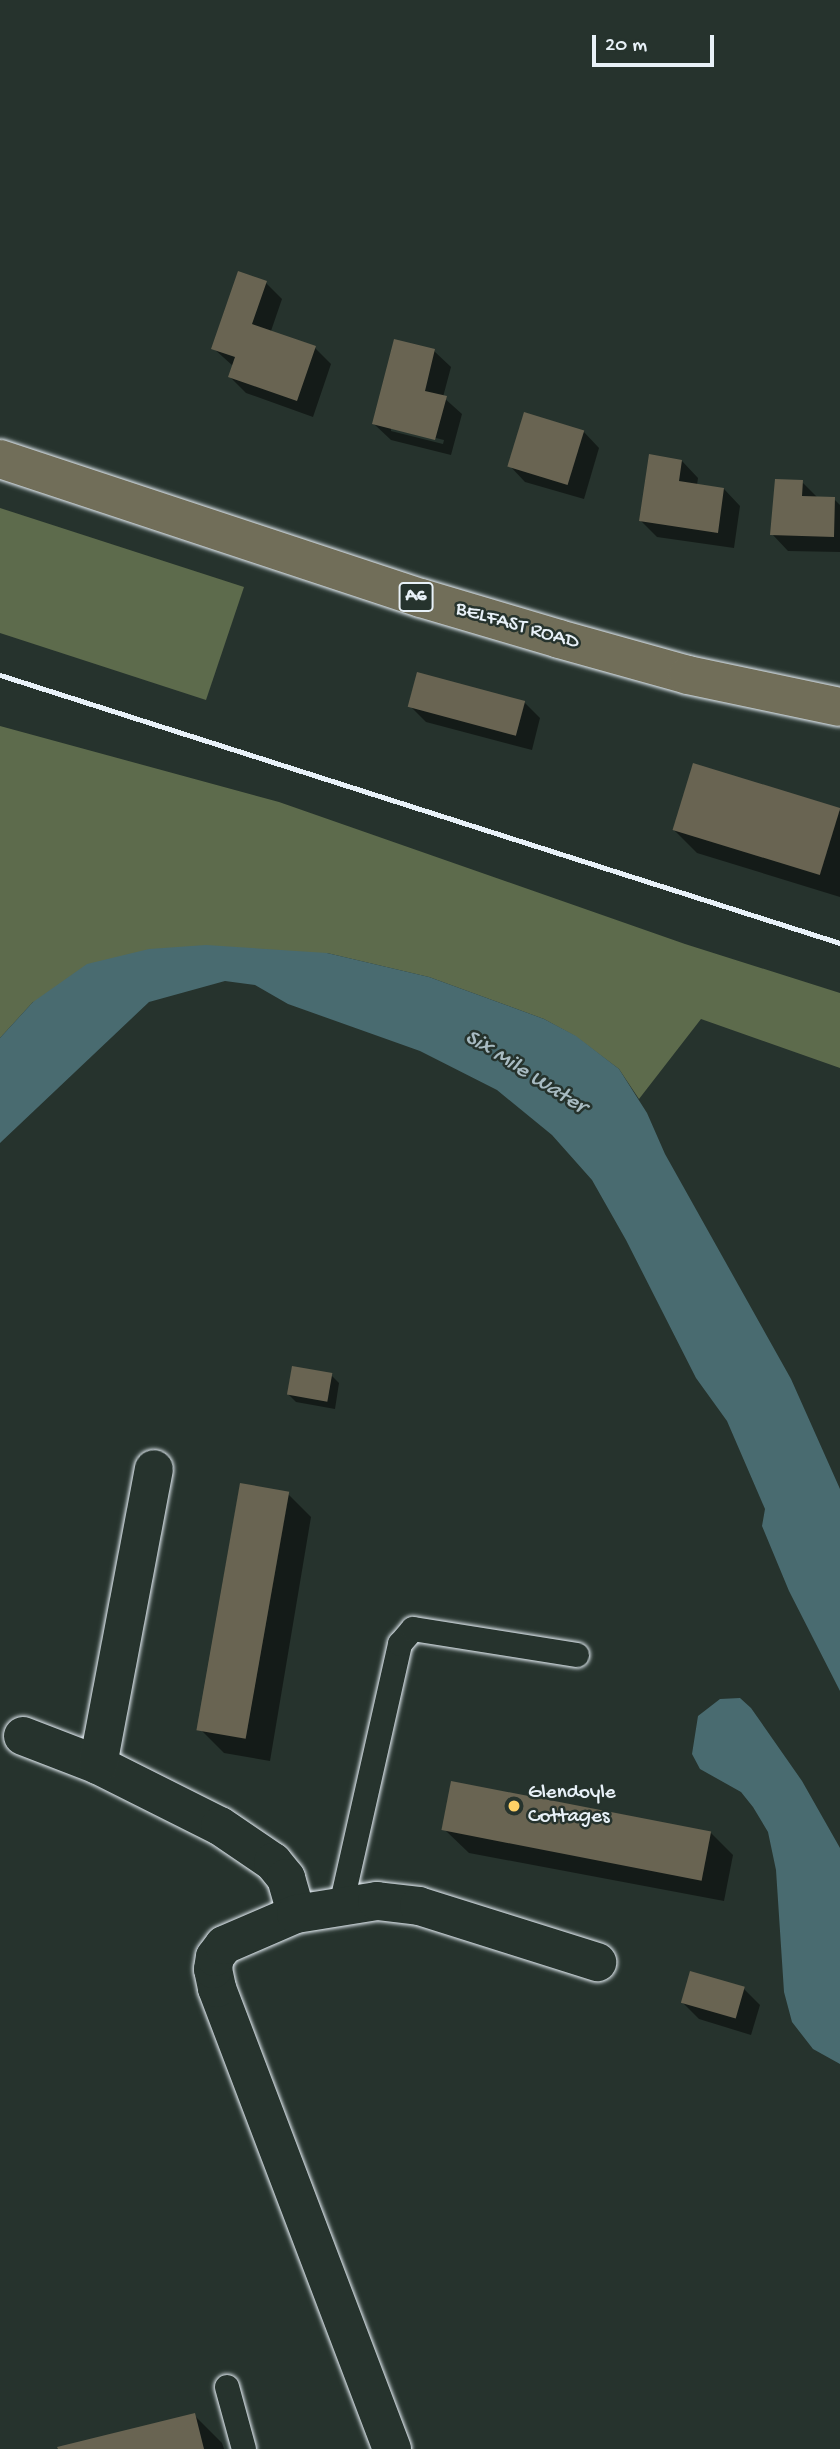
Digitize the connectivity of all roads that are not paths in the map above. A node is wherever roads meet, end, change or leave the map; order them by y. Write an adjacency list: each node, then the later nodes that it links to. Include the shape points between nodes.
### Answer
1 (0, 459): 2 (main road, BELFAST ROAD / A6, via 559,639 688,675)
2 (840, 707)
3 (154, 1469): 6 (street)
4 (577, 1655): 7 (lane, via 412,1629 400,1644)
5 (23, 1736): 6 (street)
6 (97, 1765): 8 (street, via 220,1826 273,1861 286,1878)
7 (341, 1906): 8 (street); 9 (street, via 377,1901 419,1906)
8 (296, 1914): 12 (street, via 224,1945 215,1957 216,1988)
9 (597, 1962)
10 (227, 2387): 11 (lane)
11 (244, 2449)
12 (392, 2449)

